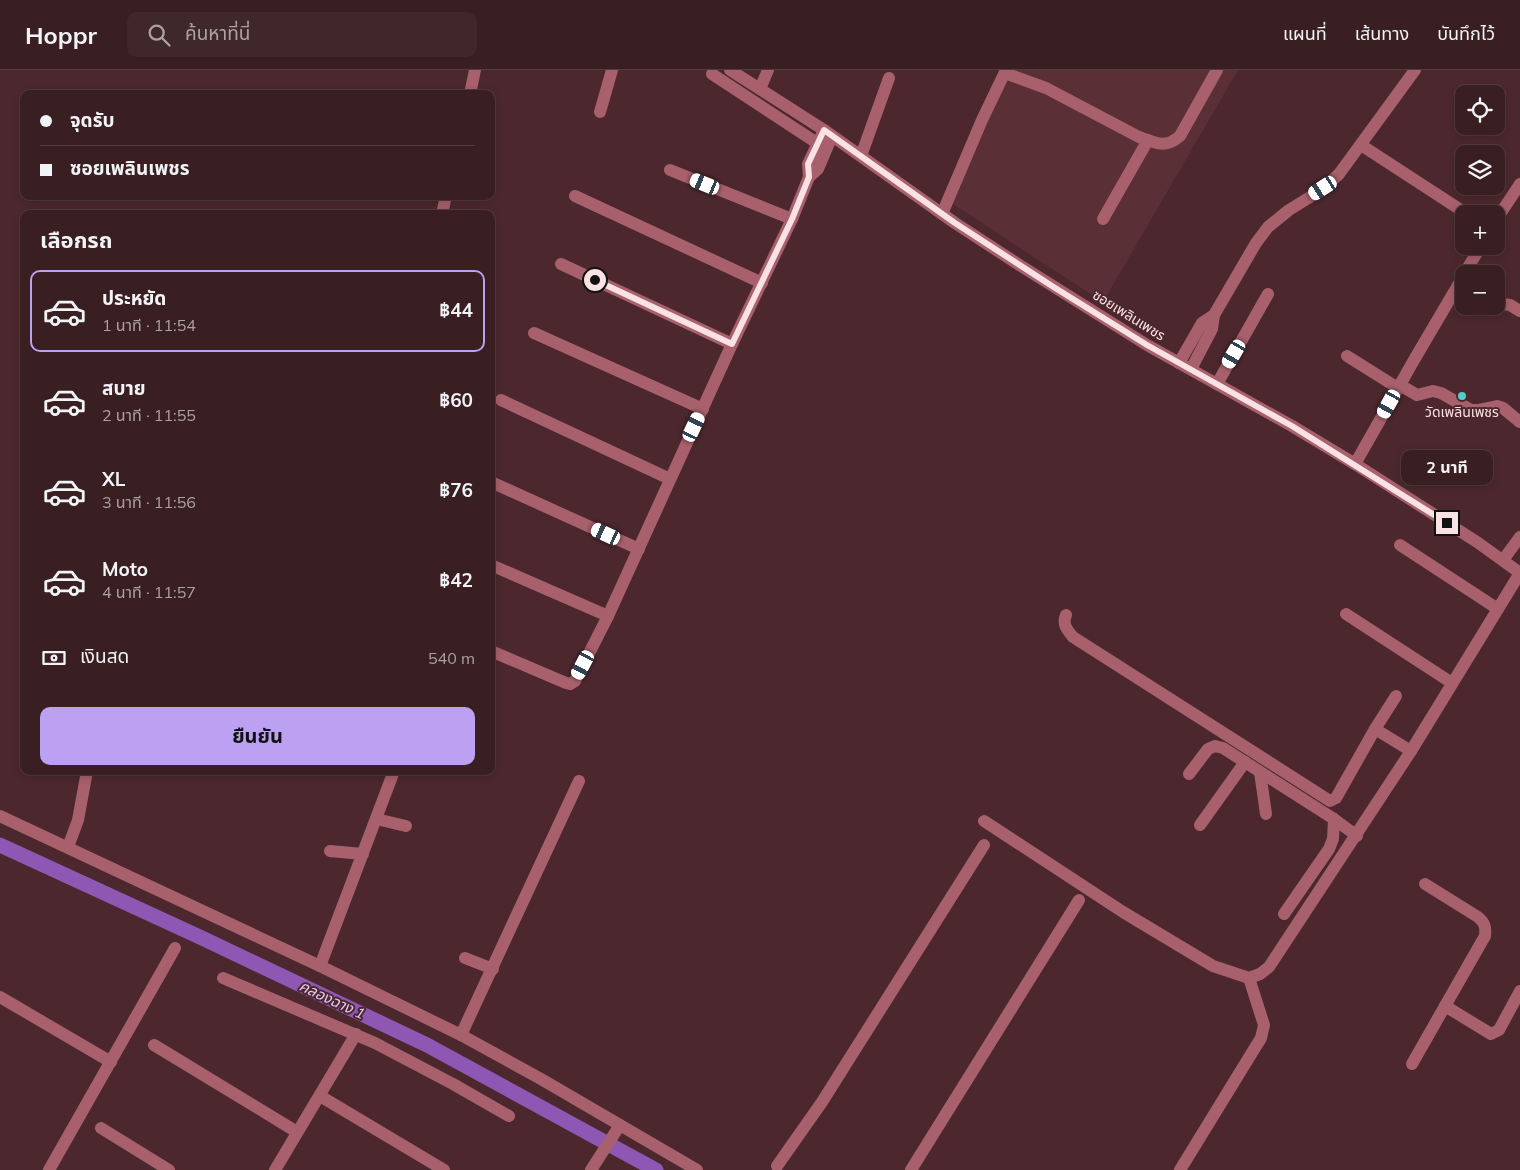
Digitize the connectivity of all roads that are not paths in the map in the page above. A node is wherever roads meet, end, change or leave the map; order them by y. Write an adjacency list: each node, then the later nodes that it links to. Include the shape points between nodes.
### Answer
1 (475, 70): 11 (street)
2 (612, 70): 12 (street)
3 (730, 70): 10 (street, ซอยเพลินเพชร)
4 (768, 70): 10 (street)
5 (1217, 70): 14 (street, via 1180,136 1166,144)
6 (1415, 70): 16 (street)
7 (1005, 72): 14 (street, via 1046,88); 24 (street)
8 (712, 74): 15 (street)
9 (889, 78): 17 (street)
10 (760, 88): 13 (street, ซอยเพลินเพชร)
11 (471, 90)
12 (600, 112)
13 (828, 133): 15 (street); 17 (street, ซอยเพลินเพชร); 19 (street, via 818,169)
14 (1148, 140): 26 (street)
15 (817, 143): 19 (street, via 808,164)
16 (1361, 144): 22 (street); 36 (street, via 1339,174 1268,227 1214,314 1202,323)
17 (861, 156): 24 (street, ซอยเพลินเพชร)
18 (670, 170): 25 (street)
19 (809, 177): 25 (street)
20 (1520, 184): 23 (street)
21 (575, 196): 28 (street)
22 (1455, 206)
23 (1505, 206)
24 (942, 214): 36 (street, ซอยเพลินเพชร, via 1138,340)
25 (792, 219): 28 (street)
26 (1104, 219)
27 (561, 264): 34 (street)
28 (762, 283): 34 (street)
29 (1455, 292): 38 (street)
30 (1268, 294): 37 (street)
31 (1505, 304): 32 (street)
32 (1520, 312)
33 (534, 333): 40 (street)
34 (732, 344): 40 (street)
35 (1347, 356): 38 (street)
36 (1185, 366): 37 (street, ซอยเพลินเพชร)
37 (1217, 384): 42 (street, ซอยเพลินเพชร)
38 (1399, 387): 41 (street, via 1417,395 1433,391 1441,393 1471,410 1497,406); 42 (street)
39 (501, 400): 43 (street)
40 (702, 409): 43 (street)
41 (1520, 422)
42 (1355, 464): 48 (street, ซอยเพลินเพชร)
43 (670, 479): 47 (street)
44 (495, 484): 47 (street)
45 (1520, 537): 48 (street)
46 (1400, 545): 51 (street)
47 (639, 549): 54 (street)
48 (1503, 560): 50 (street, ซอยเพลินเพชร)
49 (495, 567): 54 (street)
50 (1520, 573): 51 (street)
51 (1498, 609): 56 (street)
52 (1066, 614): 58 (street, via 1066,628 1073,637 1330,801 1336,798)
53 (1346, 614): 56 (street)
54 (608, 616): 55 (street, via 575,681 570,684)
55 (495, 653)
56 (1452, 684): 59 (street)
57 (1396, 696): 58 (street)
58 (1375, 729): 59 (street)
59 (1410, 751): 73 (street)
60 (1245, 762): 61 (street); 62 (street, via 1214,746); 71 (street)
61 (1260, 772): 66 (street); 69 (street)
62 (1189, 774)
63 (86, 775): 75 (street, via 78,820)
64 (392, 775): 68 (street)
65 (579, 781): 84 (street)
66 (1266, 814)
67 (0, 816): 75 (street)
68 (376, 819): 72 (street); 77 (street)
69 (1334, 819): 73 (street); 80 (street, via 1329,849)
70 (984, 821): 86 (street, via 1177,945 1213,966)
71 (1200, 825)
72 (406, 826)
73 (1356, 836): 86 (street, via 1269,967)
74 (984, 845): 100 (street, via 822,1102)
75 (68, 848): 83 (street)
76 (330, 851): 77 (street)
77 (363, 854): 83 (street)
78 (1425, 884): 89 (street, via 1478,916 1486,928 1485,936)
79 (1079, 900): 107 (street)
80 (1284, 914)
81 (175, 948): 93 (street)
82 (465, 958): 84 (street)
83 (320, 966): 91 (street)
84 (493, 969): 91 (street)
85 (223, 978): 90 (street)
86 (1249, 978): 108 (street, via 1264,1025 1261,1038)
87 (1520, 991): 89 (street, via 1499,1030 1491,1034)
88 (0, 997): 93 (street)
89 (1445, 1006): 94 (street)
90 (356, 1034): 95 (street); 96 (street)
91 (462, 1035): 98 (street, via 541,1078)
92 (154, 1045): 99 (street)
93 (111, 1062): 101 (street)
94 (1412, 1064)
95 (320, 1096): 99 (street); 104 (street)
96 (508, 1116)
97 (101, 1128): 102 (street)
98 (618, 1128): 105 (street); 106 (street)
99 (297, 1132): 103 (street)
100 (777, 1166)
101 (49, 1170)
102 (169, 1170)
103 (275, 1170)
104 (444, 1170)
105 (591, 1170)
106 (697, 1170)
107 (911, 1170)
108 (1180, 1170)

